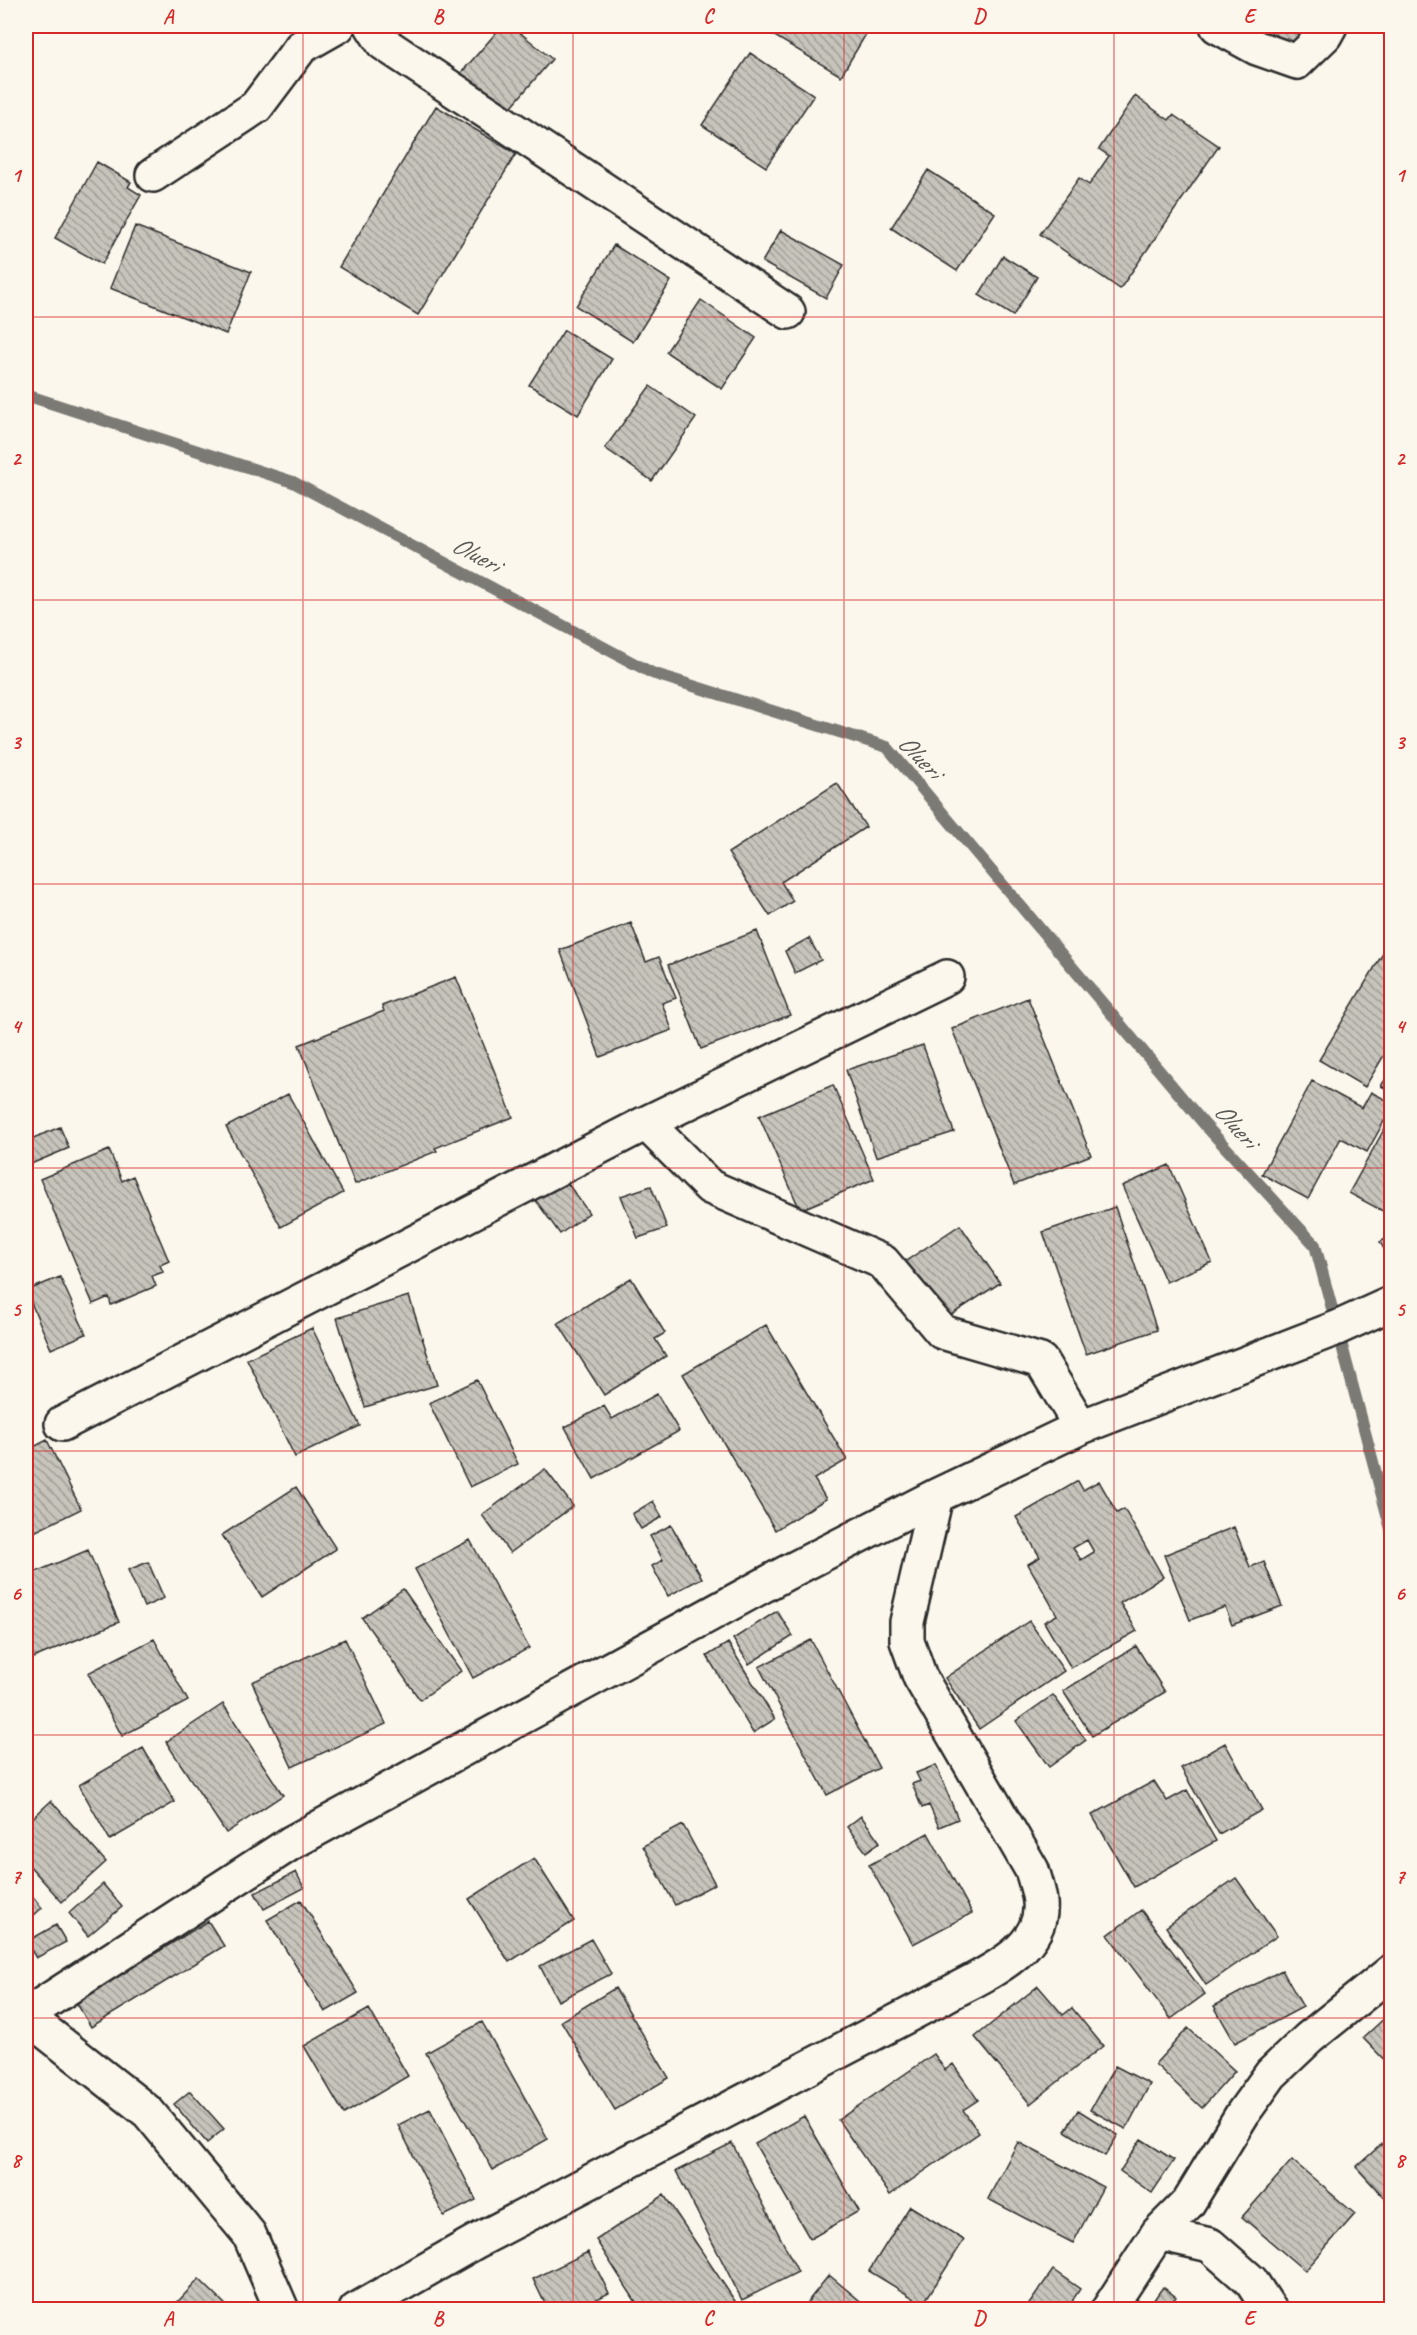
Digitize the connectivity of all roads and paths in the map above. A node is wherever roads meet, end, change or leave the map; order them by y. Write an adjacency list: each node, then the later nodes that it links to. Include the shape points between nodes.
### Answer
1 (338, 26): 5 (street, via 301,47 256,107)
2 (372, 26): 6 (street, via 383,43)
3 (1217, 26): 4 (street, via 1257,48 1297,62)
4 (1330, 26)
5 (153, 175)
6 (788, 312)
7 (947, 977): 8 (street)
8 (646, 1123): 10 (street); 11 (street, via 710,1187 882,1262 942,1332 1041,1361)
9 (1392, 1303): 11 (street)
10 (62, 1424)
11 (1081, 1427): 12 (street)
12 (936, 1496): 14 (street, via 786,1573 291,1843); 17 (street, via 907,1622 907,1641 920,1677 1032,1870 1041,1904 1036,1930 1029,1941 1013,1957 941,1998 475,2242)
13 (1392, 1971): 15 (street, via 1271,2074 1188,2203)
14 (26, 2015): 16 (street, via 148,2112 249,2234)
15 (1158, 2233): 18 (street); 19 (street, via 1210,2245 1251,2282)
16 (282, 2310)
17 (356, 2310)
18 (1108, 2310)
19 (1270, 2310)

